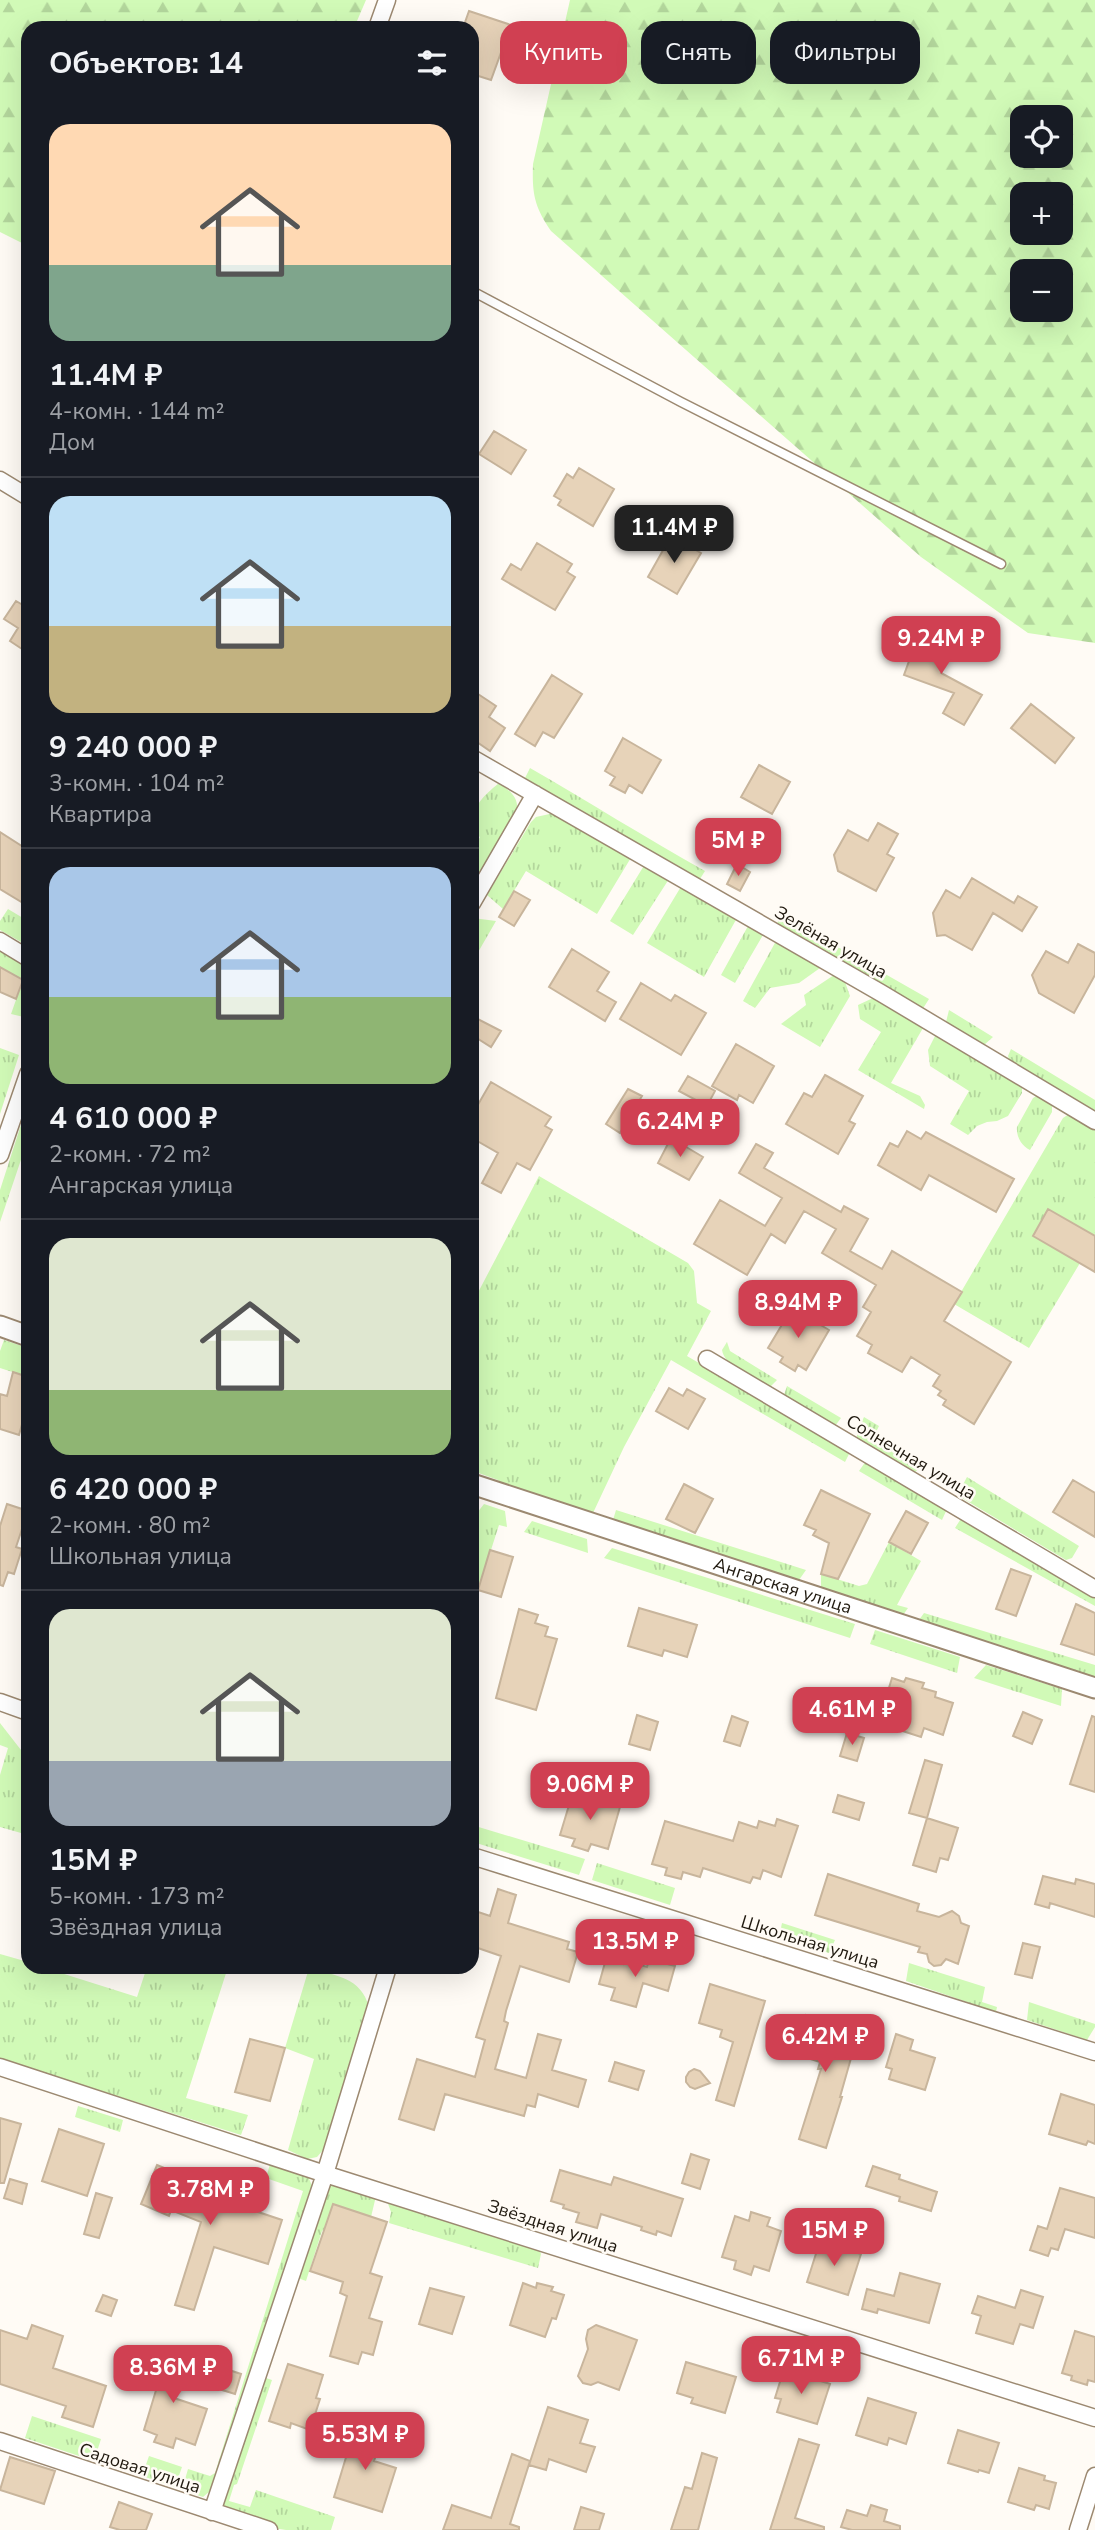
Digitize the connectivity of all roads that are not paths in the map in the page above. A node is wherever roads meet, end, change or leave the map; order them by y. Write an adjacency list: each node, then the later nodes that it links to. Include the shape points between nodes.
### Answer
1 (387, 0): 2 (street)
2 (380, 21)
3 (479, 295): 6 (lane)
4 (0, 480): 5 (street)
5 (21, 493)
6 (1000, 564)
7 (479, 762): 8 (street, Зелёная улица)
8 (535, 794): 9 (street); 13 (street, Зелёная улица)
9 (479, 891)
10 (0, 941): 11 (street)
11 (21, 954)
12 (21, 1094): 14 (street)
13 (1095, 1121)
14 (0, 1155)
15 (0, 1326): 16 (street)
16 (21, 1334)
17 (707, 1359): 19 (street, Солнечная улица)
18 (479, 1486): 20 (street, Ангарская улица)
19 (1095, 1589)
20 (1095, 1688)
21 (0, 1702): 22 (street)
22 (21, 1710)
23 (479, 1858): 25 (street, Школьная улица)
24 (386, 1974): 27 (street)
25 (1095, 2052)
26 (0, 2067): 27 (street, Звёздная улица)
27 (325, 2174): 28 (street, Звёздная улица); 31 (street)
28 (1095, 2418)
29 (0, 2441): 31 (street, Садовая улица)
30 (1095, 2476): 33 (street)
31 (212, 2512): 32 (street, Садовая улица)
32 (269, 2530)
33 (1078, 2530)

